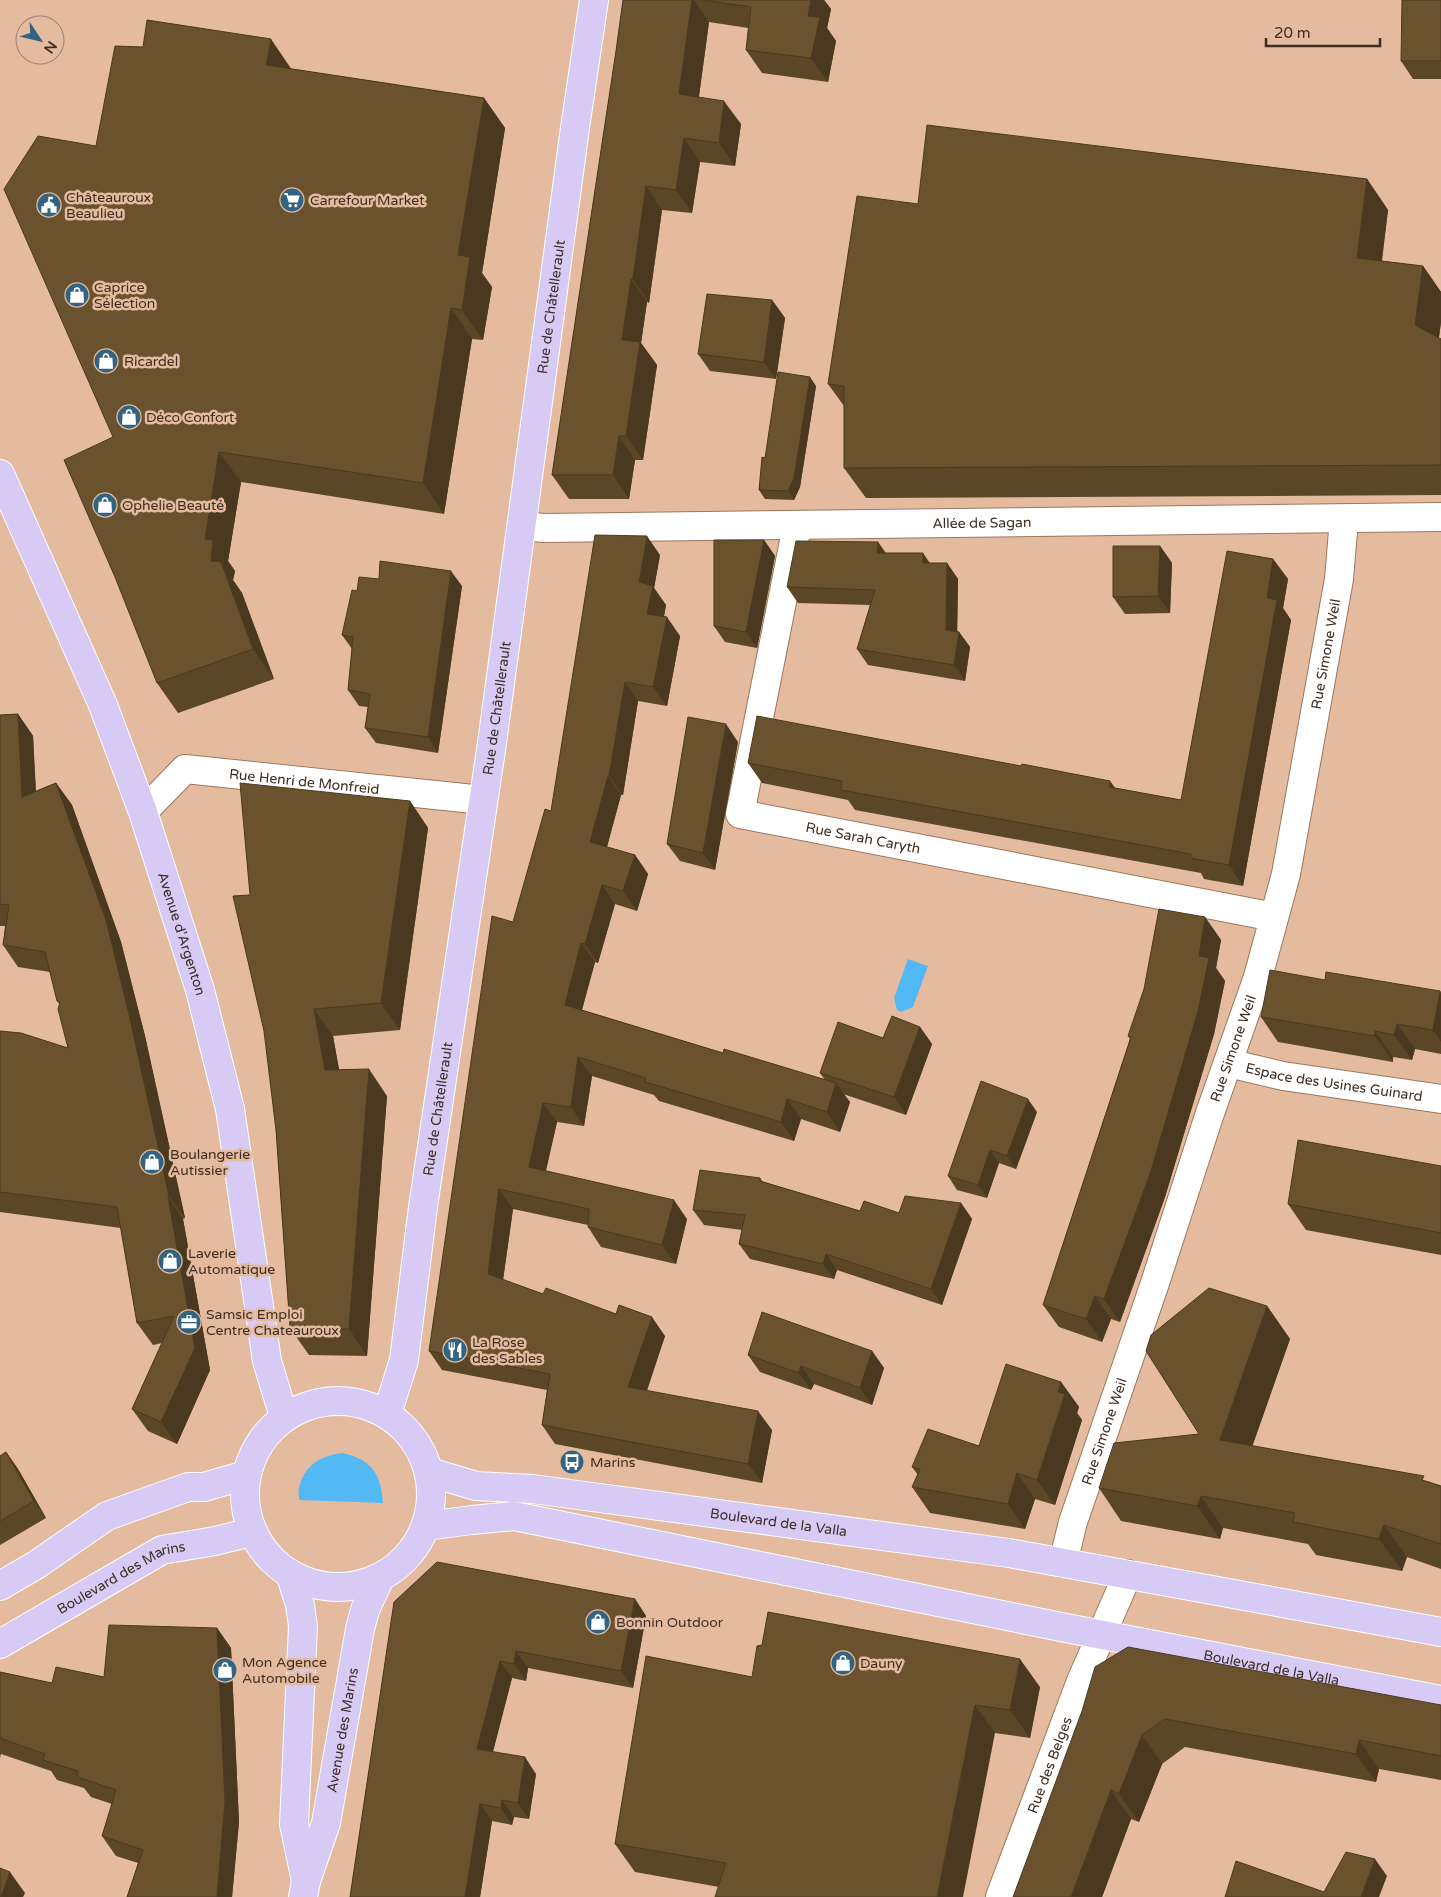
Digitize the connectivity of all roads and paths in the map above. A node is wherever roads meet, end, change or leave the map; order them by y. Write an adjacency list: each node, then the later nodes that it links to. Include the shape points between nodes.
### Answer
1 (594, 0): 5 (main road, Rue de Châtellerault)
2 (0, 474): 8 (main road, Avenue d'Argenton, via 103,705)
3 (1441, 517): 4 (street, Allée de Sagan)
4 (1344, 519): 6 (street, Allée de Sagan); 9 (street, Rue Simone Weil, via 1339,579 1286,874)
5 (522, 526): 6 (street, Allée de Sagan); 7 (main road, Rue de Châtellerault)
6 (797, 526): 9 (street, Rue Sarah Caryth, via 740,814)
7 (483, 800): 8 (street, Rue Henri de Monfreid, via 185,768); 12 (main road, Rue de Châtellerault, via 424,1197 404,1360)
8 (144, 812): 13 (main road, Avenue d'Argenton, via 200,990 230,1109 267,1361)
9 (1274, 917): 10 (street, Rue Simone Weil, via 1258,977)
10 (1228, 1063): 11 (street, Espace des Usines Guinard, via 1283,1076); 18 (street, Rue Simone Weil, via 1073,1522)
11 (1441, 1099)
12 (387, 1414): 13 (main road, via 362,1403 335,1400 308,1405); 14 (main road, via 408,1432 423,1455)
13 (284, 1417): 15 (main road, via 266,1433 254,1452)
14 (429, 1472): 16 (main road, via 430,1504); 18 (main road, Boulevard de la Valla, via 476,1486 533,1489)
15 (246, 1475): 17 (main road, via 244,1504); 22 (main road, via 204,1487 188,1487 107,1516)
16 (426, 1526): 21 (main road, via 415,1547 399,1565); 24 (main road, Boulevard de la Valla, via 514,1516)
17 (252, 1532): 20 (main road, via 268,1557); 25 (main road, Boulevard des Marins, via 162,1550)
18 (1064, 1563): 19 (main road, Boulevard de la Valla)
19 (1128, 1574): 23 (main road, Boulevard de la Valla); 24 (street)
20 (291, 1576): 21 (main road, via 320,1586 350,1587); 27 (main road, Avenue des Marins, via 303,1626 294,1824)
21 (380, 1578): 27 (main road, Avenue des Marins, via 360,1629 326,1823)
22 (0, 1586)
23 (1441, 1632)
24 (1102, 1634): 26 (main road, Boulevard de la Valla); 28 (street, Rue des Belges, via 1081,1681)
25 (0, 1644)
26 (1441, 1700)
27 (304, 1889)
28 (1000, 1897)

